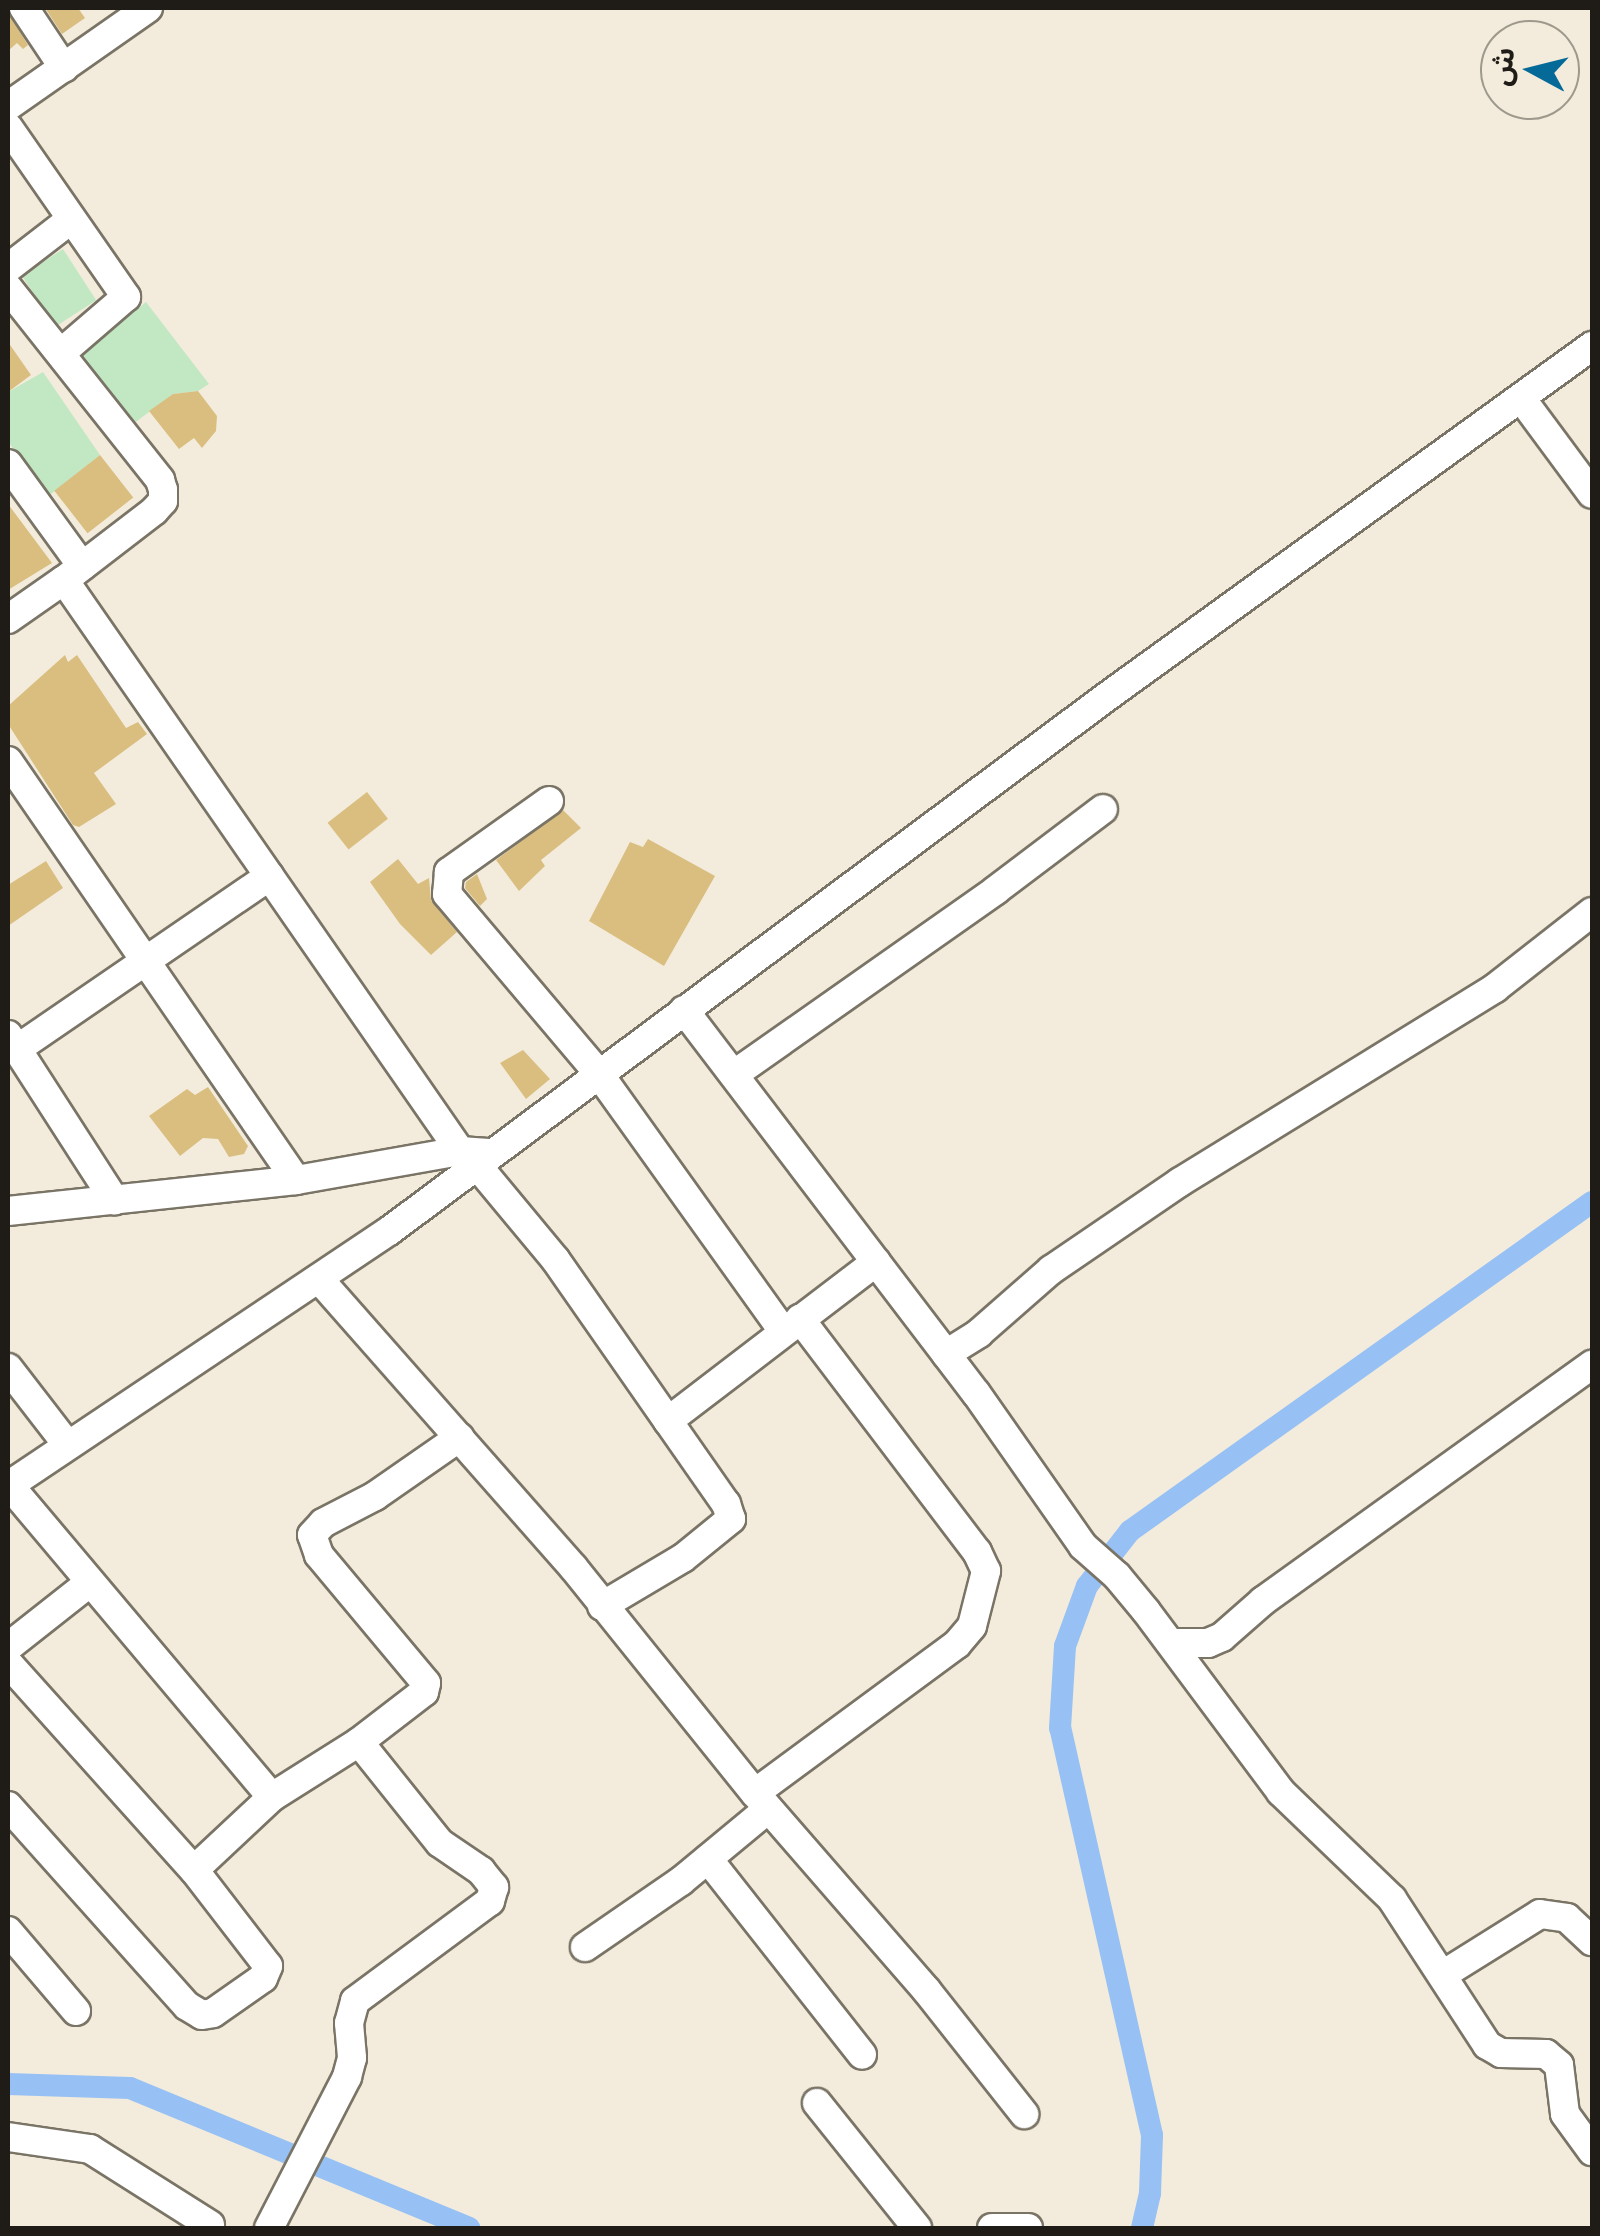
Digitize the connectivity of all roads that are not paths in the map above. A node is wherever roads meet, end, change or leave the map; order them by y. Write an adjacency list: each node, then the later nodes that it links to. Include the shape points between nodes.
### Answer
1 (24, 8): 3 (street)
2 (148, 8): 3 (street)
3 (64, 68): 4 (street)
4 (8, 106)
5 (8, 128): 6 (street)
6 (70, 220): 7 (street); 10 (street, via 126,298)
7 (8, 268)
8 (8, 288): 10 (street)
9 (1592, 346): 11 (street)
10 (61, 353): 14 (street, via 163,490 154,511)
11 (1521, 398): 13 (street); 22 (street)
12 (8, 464): 14 (street)
13 (1592, 494)
14 (73, 573): 15 (street); 19 (street)
15 (8, 618)
16 (8, 760): 21 (street)
17 (548, 801): 25 (street, via 449,872 444,890)
18 (1103, 809): 24 (street)
19 (270, 876): 21 (street); 26 (street)
20 (1592, 912): 33 (street, via 1496,988 1226,1152 1068,1259)
21 (143, 963): 23 (street); 27 (street)
22 (684, 1010): 24 (street); 25 (street)
23 (12, 1042): 28 (street)
24 (736, 1073): 30 (street)
25 (598, 1074): 26 (street); 32 (street)
26 (476, 1156): 27 (street); 31 (street); 36 (street)
27 (296, 1180): 28 (street)
28 (115, 1201): 29 (street)
29 (8, 1210)
30 (876, 1262): 32 (street); 33 (street)
31 (318, 1279): 37 (street); 38 (street)
32 (791, 1325): 36 (street); 47 (street, via 986,1571 972,1626 957,1644)
33 (946, 1354): 42 (street, via 1084,1546)
34 (1592, 1365): 42 (street, via 1262,1601 1222,1637)
35 (8, 1368): 38 (street)
36 (668, 1420): 41 (street, via 731,1519 683,1558)
37 (460, 1436): 41 (street); 45 (street, via 312,1535 320,1555 426,1683 424,1692)
38 (66, 1443): 39 (street)
39 (8, 1485): 40 (street)
40 (89, 1583): 43 (street); 46 (street)
41 (602, 1606): 47 (street)
42 (1172, 1644): 54 (street, via 1281,1792 1392,1898)
43 (8, 1647)
44 (8, 1662): 50 (street)
45 (359, 1742): 46 (street); 62 (street, via 440,1842 491,1881 494,1895 354,2001 352,2058)
46 (272, 1797): 50 (street)
47 (761, 1801): 49 (street); 58 (street, via 927,1990)
48 (8, 1806): 50 (street, via 202,2015 262,1978 268,1966)
49 (708, 1859): 53 (street); 56 (street)
50 (194, 1870)
51 (8, 1931): 55 (street)
52 (1592, 1941): 54 (street, via 1567,1918 1540,1914)
53 (585, 1947)
54 (1444, 1974): 60 (street, via 1487,2045 1553,2058 1559,2065 1565,2114)
55 (76, 2011)
56 (862, 2055)
57 (817, 2103): 63 (street)
58 (1024, 2114)
59 (8, 2137): 61 (street, via 90,2149)
60 (1592, 2151)
61 (212, 2228)
62 (268, 2228)
63 (916, 2228)
64 (992, 2228): 65 (street)
65 (1028, 2228)

